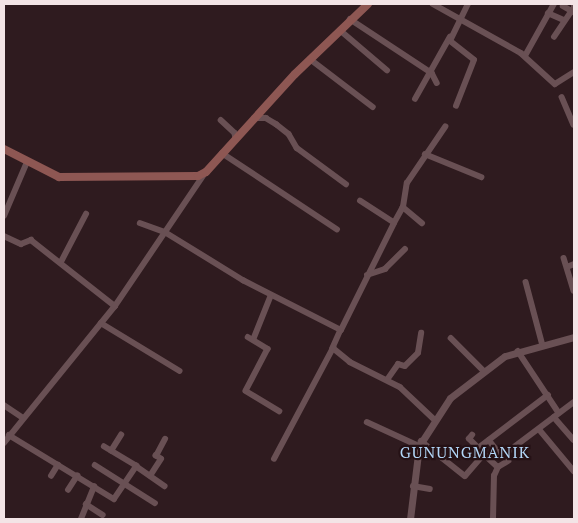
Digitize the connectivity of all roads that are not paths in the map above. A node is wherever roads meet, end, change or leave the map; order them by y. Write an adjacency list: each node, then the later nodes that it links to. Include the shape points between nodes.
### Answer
1 (368, 4): 8 (main road)
2 (433, 4): 9 (street)
3 (468, 4): 9 (street)
4 (554, 4): 7 (street)
5 (563, 6): 6 (street)
6 (573, 9): 10 (street)
7 (548, 13): 10 (street); 13 (street)
8 (350, 19): 11 (main road); 17 (street)
9 (459, 20): 13 (street); 17 (street); 21 (street, via 450,41 474,60)
10 (564, 20): 12 (street)
11 (340, 30): 14 (main road); 15 (street)
12 (554, 37)
13 (525, 56): 16 (street, via 555,84)
14 (310, 59): 22 (street); 23 (main road)
15 (387, 70)
16 (574, 72)
17 (432, 73): 18 (street); 20 (street)
18 (437, 83)
19 (562, 97): 25 (street)
20 (415, 99)
21 (456, 106)
22 (373, 107)
23 (254, 118): 27 (main road); 34 (street, via 266,118 276,124 289,134 297,148)
24 (221, 120): 27 (street, via 235,133)
25 (574, 125)
26 (445, 127): 30 (street)
27 (236, 139): 29 (main road)
28 (4, 149): 31 (main road)
29 (222, 153): 32 (main road); 42 (street)
30 (425, 154): 33 (street); 36 (street, via 407,183)
31 (26, 162): 32 (main road, via 52,175 71,178 189,177); 38 (street)
32 (206, 172): 43 (street)
33 (481, 177)
34 (346, 184)
35 (360, 201): 40 (street)
36 (403, 207): 40 (street); 41 (street)
37 (86, 214): 47 (street)
38 (4, 216)
39 (140, 223): 43 (street)
40 (394, 223): 50 (street)
41 (422, 223)
42 (337, 229)
43 (165, 232): 53 (street); 54 (street)
44 (4, 236): 47 (street, via 21,244 31,240)
45 (405, 249): 50 (street, via 385,268)
46 (564, 258): 49 (street)
47 (61, 262): 54 (street)
48 (574, 264): 49 (street)
49 (567, 267): 52 (street)
50 (367, 276): 56 (street)
51 (526, 282): 60 (street)
52 (574, 291)
53 (271, 295): 56 (street); 69 (street, via 251,339 268,349 246,391)
54 (115, 306): 55 (street)
55 (101, 323): 64 (street); 72 (street)
56 (341, 330): 61 (street)
57 (421, 333): 65 (street, via 418,353 405,366 398,364)
58 (574, 337): 60 (street)
59 (450, 338): 63 (street)
60 (543, 346): 62 (street)
61 (333, 348): 65 (street, via 350,362); 88 (street, via 304,398 300,416 289,438)
62 (518, 352): 63 (street); 66 (street)
63 (483, 370): 73 (street, via 450,398)
64 (180, 371)
65 (387, 380): 73 (street, via 400,387)
66 (548, 395): 71 (street); 80 (street)
67 (572, 404): 70 (street); 71 (street)
68 (4, 405): 72 (street)
69 (280, 411)
70 (574, 411)
71 (557, 415): 75 (street); 81 (street)
72 (22, 417): 76 (street)
73 (434, 419): 83 (street)
74 (367, 422): 83 (street)
75 (539, 429): 80 (street, via 505,454 500,454); 94 (street)
76 (10, 435): 82 (street); 90 (street)
77 (121, 435): 86 (street)
78 (472, 435): 87 (street, via 469,439)
79 (165, 439): 97 (street, via 156,456 161,459)
80 (488, 440): 84 (street)
81 (574, 440)
82 (4, 443)
83 (420, 444): 87 (street, via 465,476); 100 (street)
84 (481, 446)
85 (104, 447): 86 (street)
86 (111, 451): 92 (street)
87 (484, 454): 93 (street)
88 (274, 459)
89 (508, 461): 93 (street)
90 (58, 465): 95 (street); 96 (street)
91 (96, 465): 98 (street)
92 (136, 466): 97 (street); 98 (street)
93 (498, 467): 109 (street, via 494,476)
94 (574, 471)
95 (51, 476)
96 (76, 476): 101 (street); 103 (street)
97 (150, 476): 99 (street)
98 (124, 484): 101 (street, via 114,499); 104 (street)
99 (166, 486)
100 (413, 486): 102 (street); 108 (street)
101 (94, 487): 105 (street)
102 (430, 489)
103 (68, 490)
104 (155, 502)
105 (86, 504): 106 (street); 107 (street)
106 (103, 515)
107 (81, 519)
108 (410, 519)
109 (493, 519)

